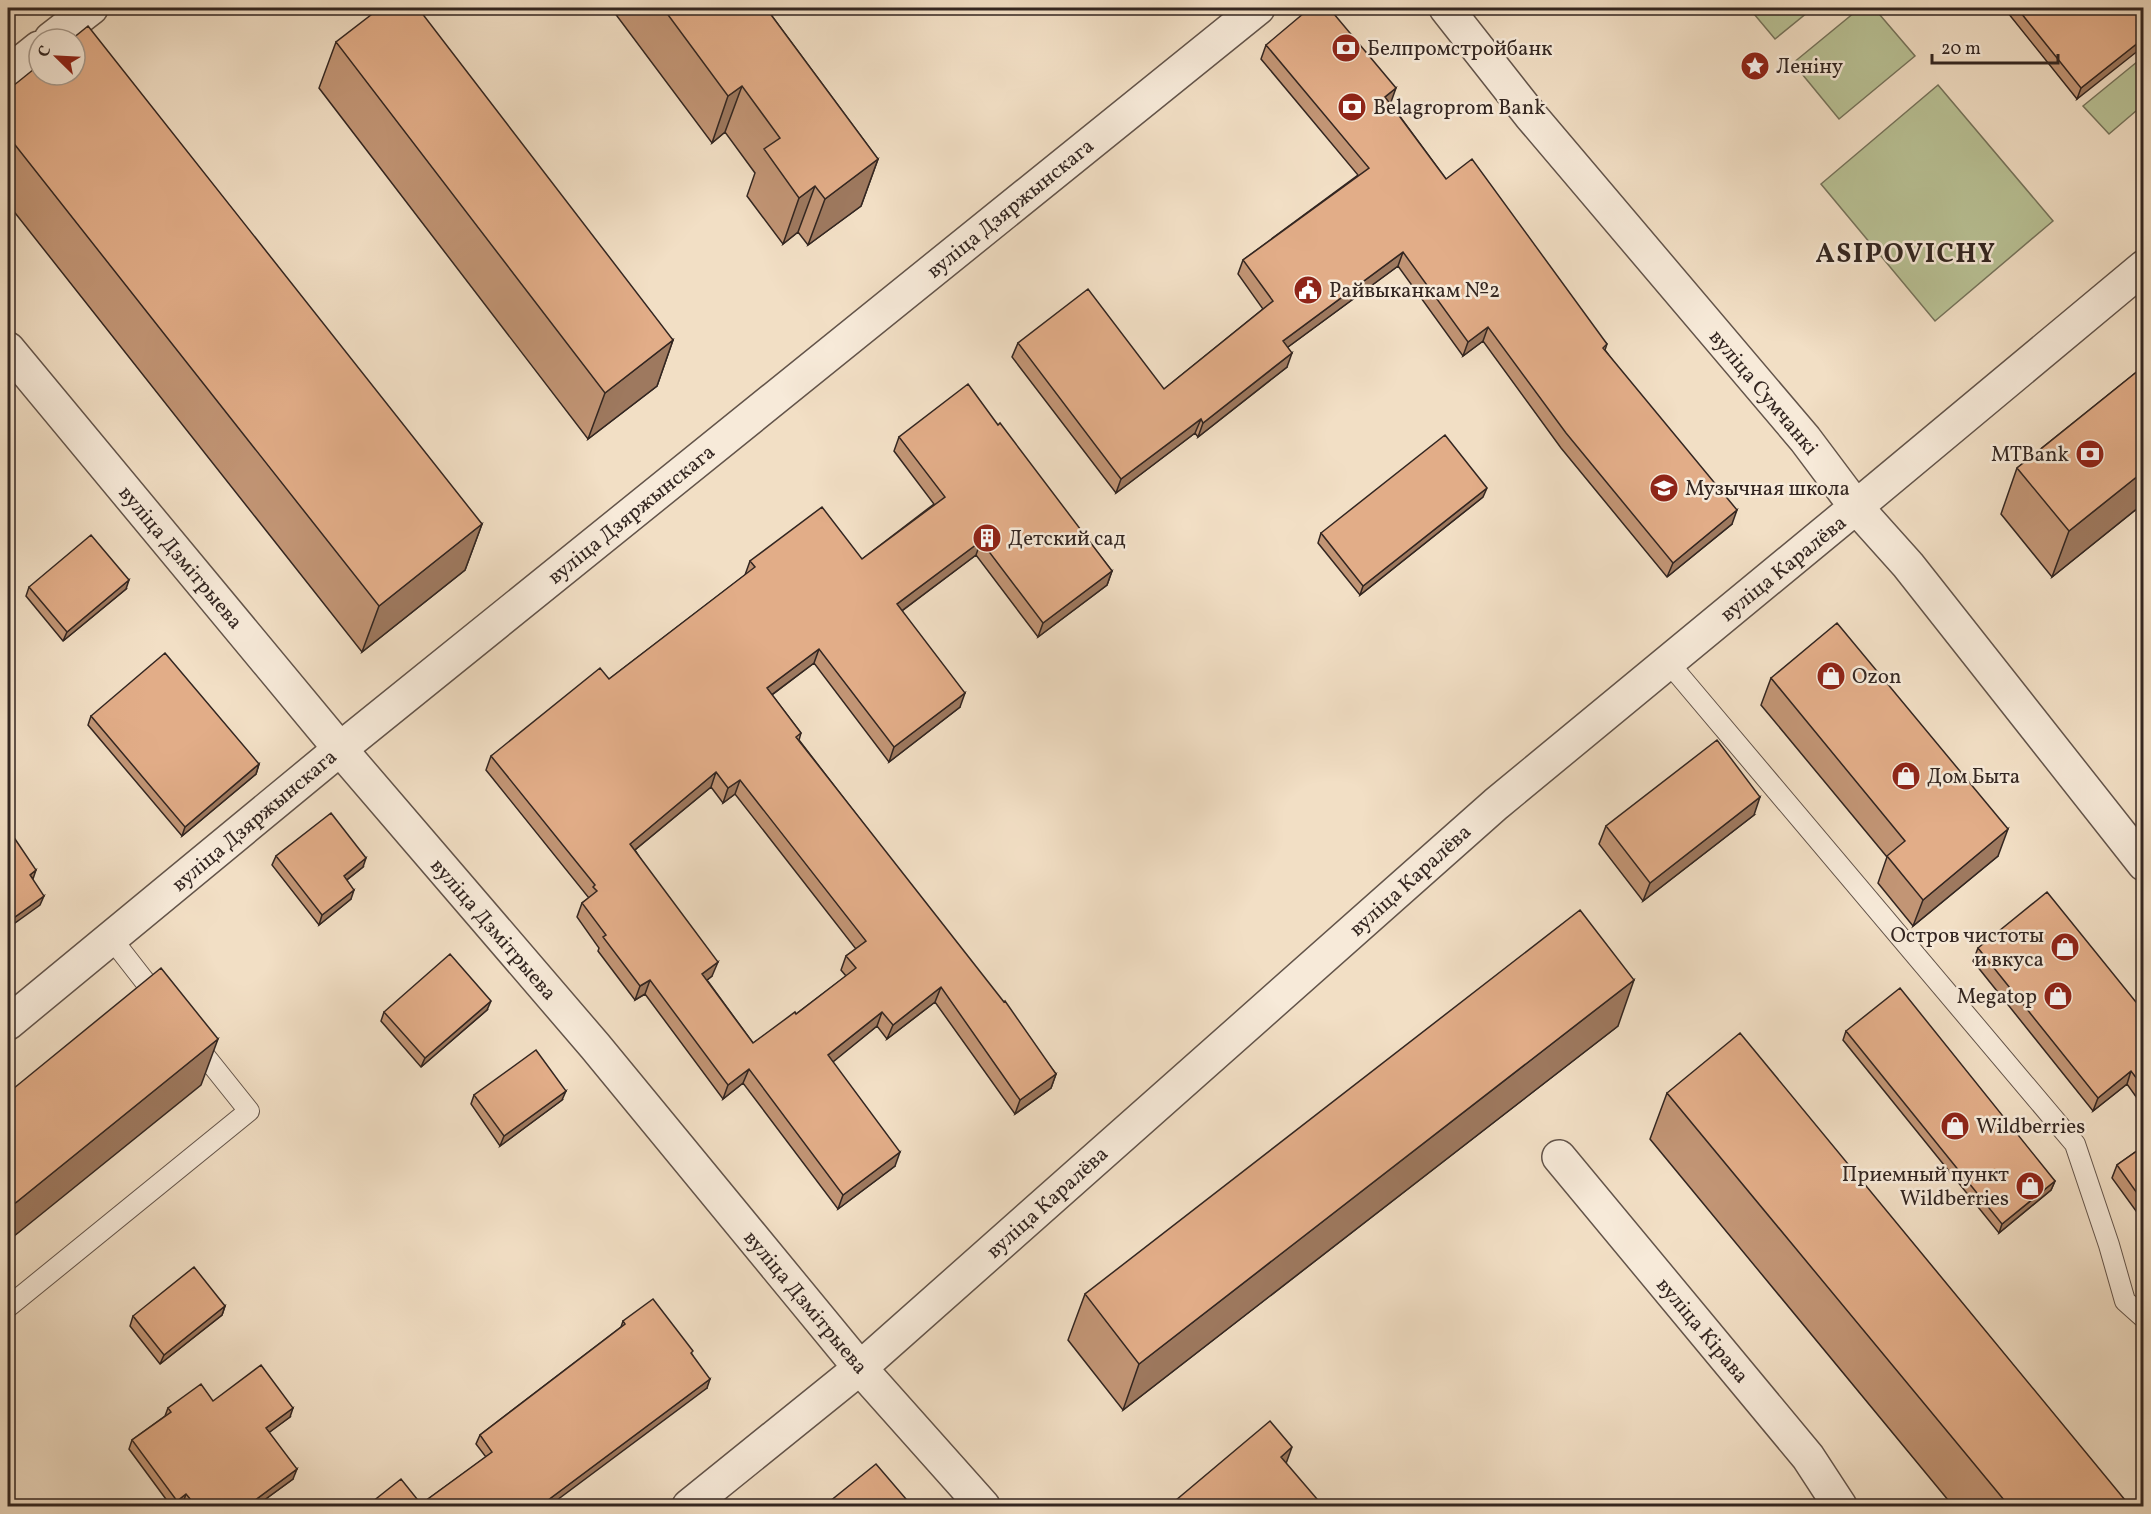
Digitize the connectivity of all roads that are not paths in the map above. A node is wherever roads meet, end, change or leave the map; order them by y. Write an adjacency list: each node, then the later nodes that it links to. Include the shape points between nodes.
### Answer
1 (91, 8): 4 (street)
2 (1258, 8): 11 (street, вуліца Дзяржынскага)
3 (1446, 8): 9 (street, вуліца Сумчанкі, via 1539,125 1805,439)
4 (66, 27)
5 (27, 58): 6 (street)
6 (8, 73)
7 (2144, 267): 9 (street, вуліца Каралёва)
8 (8, 349): 11 (street, вуліца Дзмітрыева)
9 (1856, 507): 10 (street, вуліца Каралёва); 12 (street, вуліца Сумчанкі, via 1908,565)
10 (1668, 662): 17 (lane, via 2075,1143 2125,1301); 18 (street, вуліца Каралёва, via 1496,804)
11 (340, 749): 13 (street, вуліца Дзяржынскага); 18 (street, вуліца Дзмітрыева, via 595,1046)
12 (2144, 864)
13 (111, 938): 14 (street, вуліца Дзяржынскага); 16 (lane, via 249,1111)
14 (8, 1023)
15 (1559, 1156): 21 (street, вуліца Кірава, via 1808,1457)
16 (8, 1307)
17 (2144, 1318)
18 (860, 1368): 19 (street, вуліца Каралёва); 20 (street, вуліца Дзмітрыева)
19 (689, 1506)
20 (983, 1506)
21 (1840, 1506)

